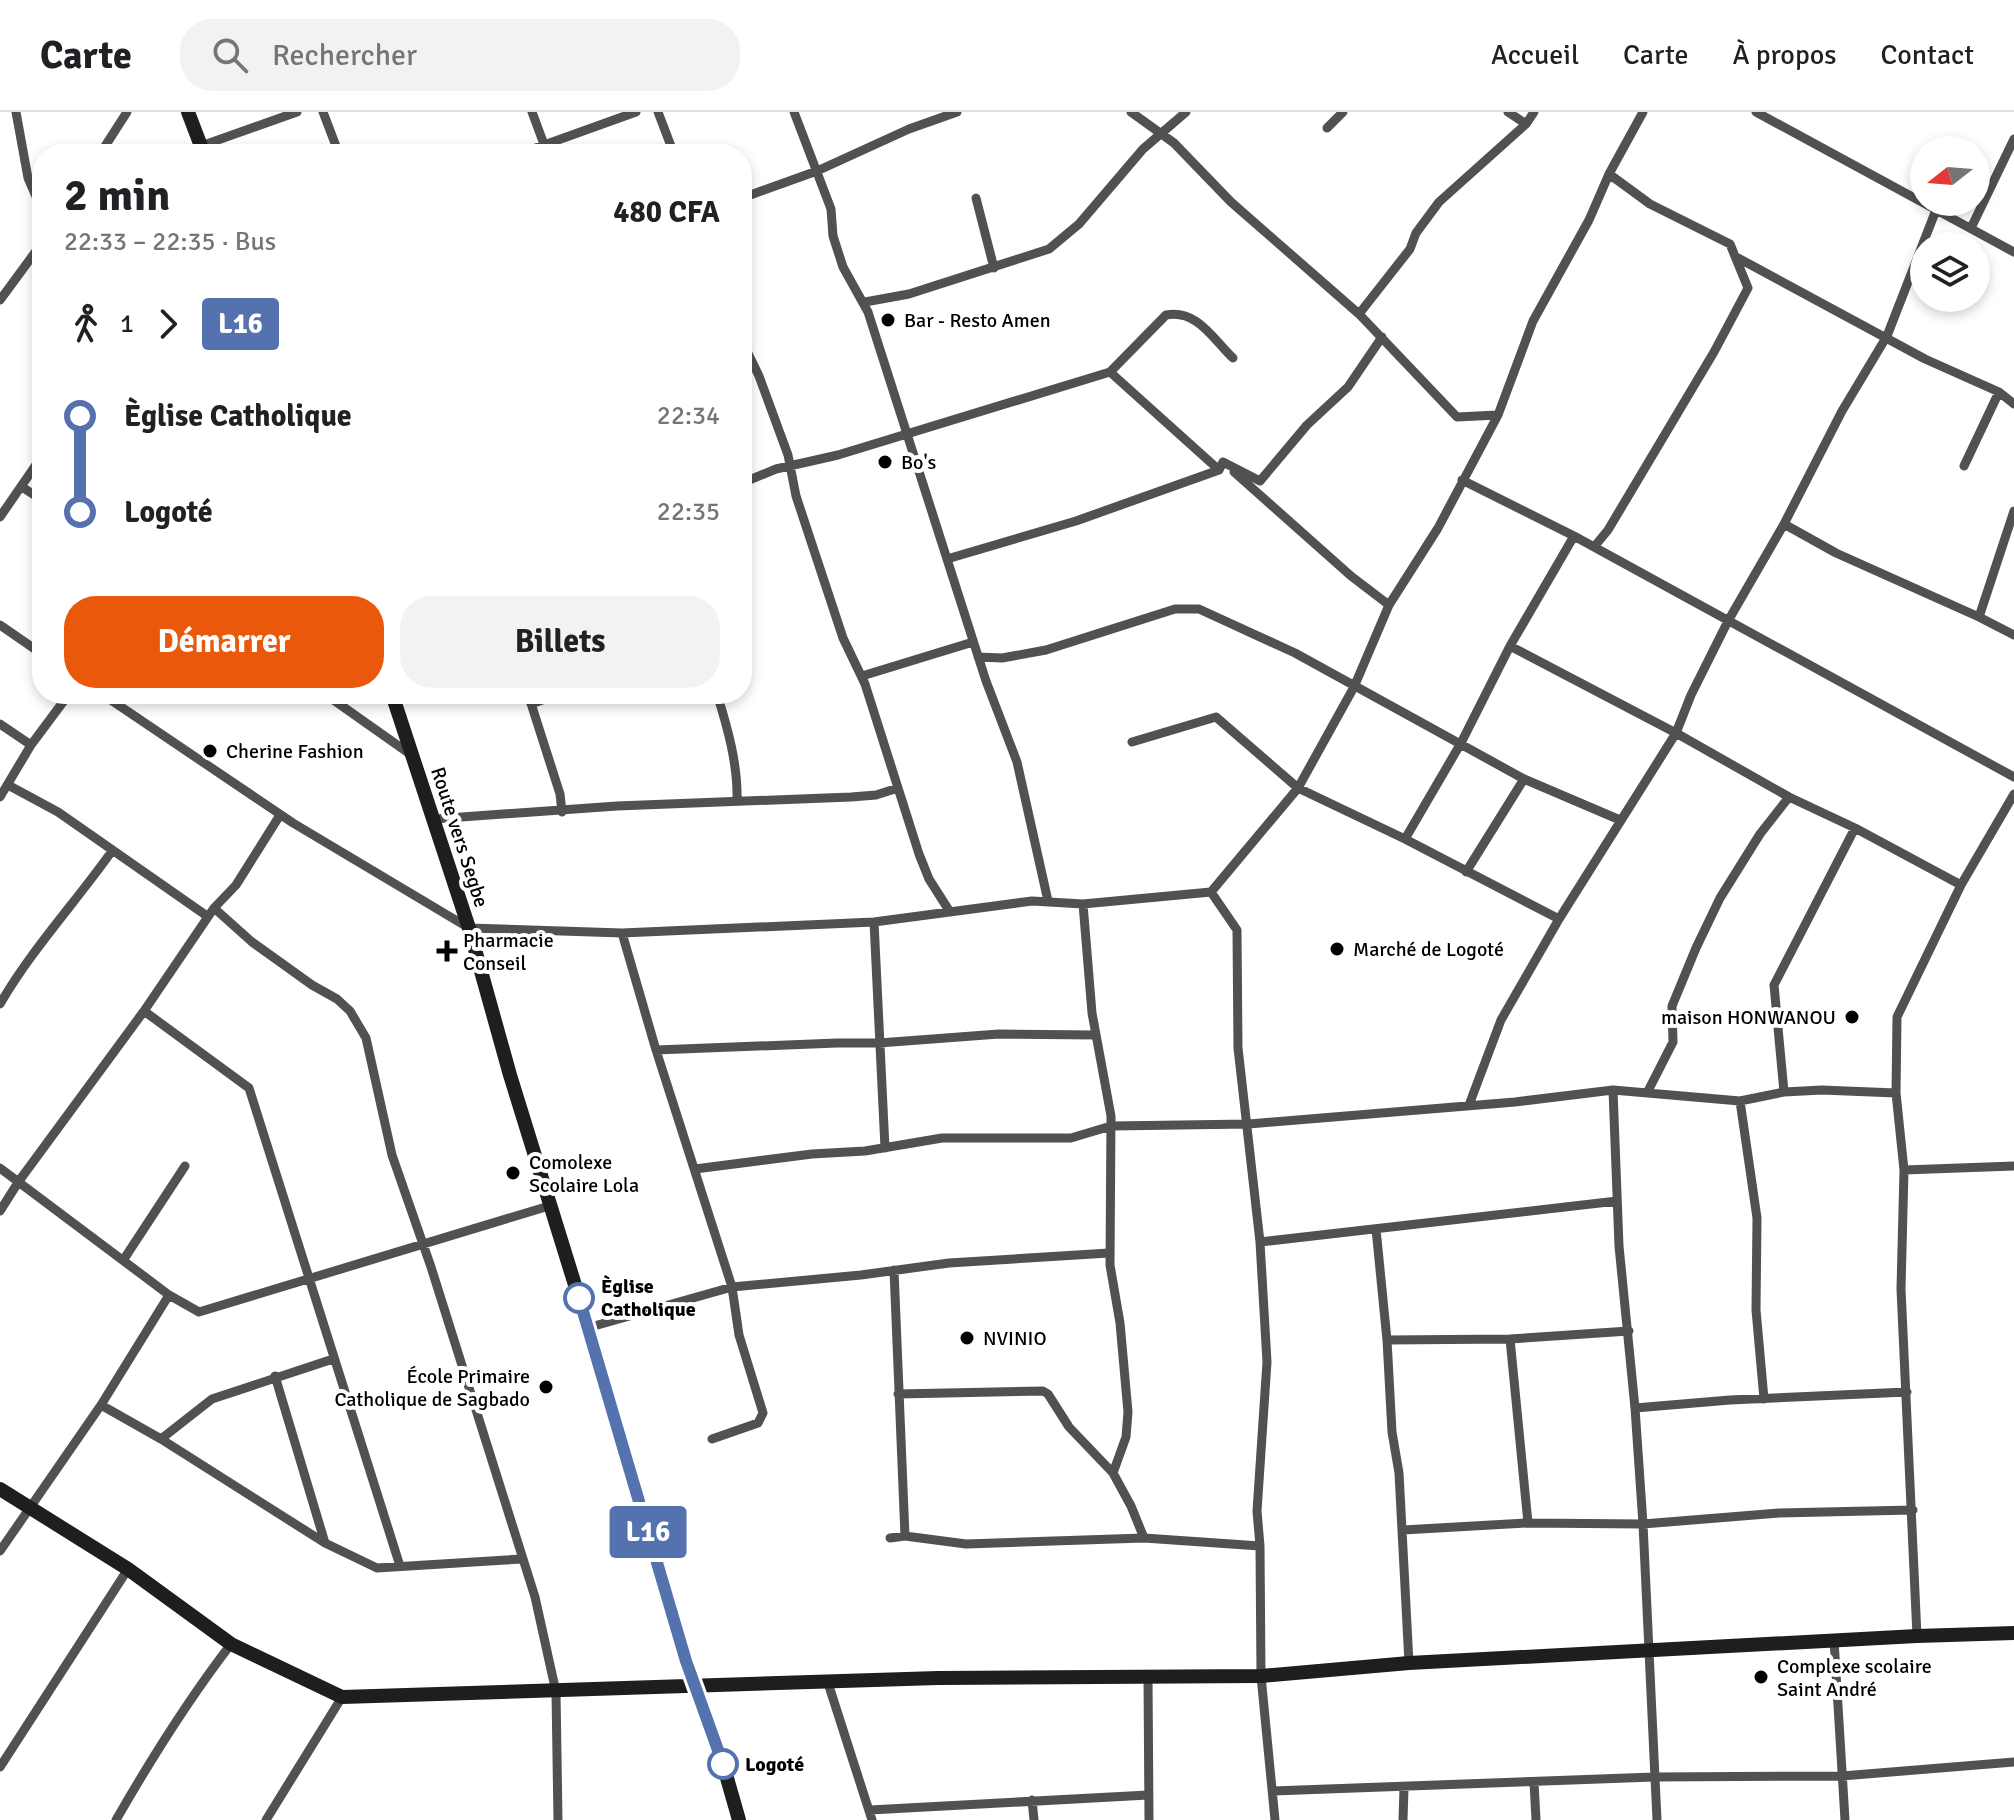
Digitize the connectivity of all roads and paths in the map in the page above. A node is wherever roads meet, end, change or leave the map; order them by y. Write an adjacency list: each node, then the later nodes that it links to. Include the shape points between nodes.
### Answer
1 (16, 112): 31 (street)
2 (127, 112): 22 (street)
3 (188, 112): 23 (street)
4 (297, 112): 24 (street)
5 (323, 112): 25 (street)
6 (532, 112): 26 (street)
7 (636, 112): 27 (street)
8 (658, 112): 28 (street)
9 (794, 112): 29 (street)
10 (957, 112): 29 (street)
11 (1131, 112): 20 (street)
12 (1186, 112): 20 (street)
13 (1343, 112): 19 (street)
14 (1508, 112): 18 (street)
15 (1534, 112): 18 (street)
16 (1643, 112): 30 (street)
17 (1756, 112): 33 (street)
18 (1526, 124): 44 (street, via 1439,202)
19 (1327, 128)
20 (1160, 132): 41 (street, via 1069,235 1049,249); 44 (street)
21 (2014, 139): 37 (street)
22 (106, 144)
23 (200, 144)
24 (217, 144)
25 (335, 144)
26 (544, 144)
27 (553, 144)
28 (670, 144)
29 (817, 171): 32 (street); 43 (street, via 843,267)
30 (1609, 174): 40 (street, via 1650,204 1730,244); 52 (street, via 1533,321)
31 (32, 187)
32 (752, 194)
33 (1910, 196)
34 (976, 198): 41 (street)
35 (1934, 216): 45 (street)
36 (1948, 216): 37 (street)
37 (1971, 228): 38 (street)
38 (2014, 252)
39 (32, 257): 42 (street)
40 (1738, 258): 45 (street); 66 (street, via 1748,288)
41 (994, 268): 43 (street)
42 (0, 300)
43 (865, 302): 53 (street)
44 (1359, 314): 46 (street)
45 (1887, 336): 50 (street); 64 (street)
46 (1382, 337): 52 (street, via 1457,417); 54 (street, via 1348,387 1260,481)
47 (1233, 358): 49 (street, via 1187,315 1166,315)
48 (752, 362): 56 (street)
49 (1110, 372): 53 (street); 54 (street)
50 (1999, 392): 51 (street); 55 (street)
51 (2014, 404)
52 (1498, 415): 59 (street)
53 (907, 435): 56 (street); 67 (street)
54 (1221, 466): 67 (street, via 1076,521); 68 (street)
55 (1964, 466)
56 (791, 467): 58 (street); 77 (street, via 843,638)
57 (32, 472): 60 (street)
58 (752, 478)
59 (1462, 480): 65 (street); 68 (street)
60 (22, 487): 61 (street); 63 (street)
61 (32, 494)
62 (2014, 511): 69 (street)
63 (0, 517)
64 (1784, 524): 69 (street); 70 (street)
65 (1574, 536): 66 (street); 74 (street)
66 (1594, 547): 70 (street)
67 (947, 559): 73 (street)
68 (1389, 605): 78 (street)
69 (1979, 617): 72 (street)
70 (1728, 621): 86 (street); 91 (street)
71 (0, 625): 75 (street)
72 (2014, 635)
73 (973, 642): 76 (street); 77 (street)
74 (1510, 646): 86 (street); 88 (street)
75 (32, 647)
76 (978, 657): 78 (street, via 1020,656 1190,607 1295,653); 110 (street, via 1017,762)
77 (862, 676): 94 (street)
78 (1354, 687): 88 (street); 95 (street)
79 (62, 704): 89 (street)
80 (117, 704): 101 (street)
81 (339, 704): 90 (street)
82 (395, 704): 90 (street, Route vers Segbe)
83 (532, 704): 100 (street)
84 (720, 704): 99 (street, via 738,781)
85 (0, 724): 89 (street)
86 (1676, 733): 98 (street); 103 (street)
87 (1132, 742): 95 (street, via 1216,717)
88 (1461, 743): 92 (street); 105 (street)
89 (31, 745): 93 (street)
90 (413, 756): 102 (street, Route vers Segbe)
91 (2014, 777)
92 (1524, 779): 103 (street); 107 (street)
93 (8, 785): 97 (street); 106 (street)
94 (898, 788): 99 (street, via 876,795); 113 (street, via 924,867)
95 (1298, 788): 105 (street); 109 (street)
96 (2014, 794): 108 (street)
97 (0, 797)
98 (1789, 797): 104 (street); 124 (street, via 1720,898 1696,948 1672,1006 1673,1042)
99 (737, 801): 100 (street)
100 (562, 812): 102 (street)
101 (280, 815): 112 (street, via 236,885); 116 (street)
102 (434, 819): 116 (street, Route vers Segbe)
103 (1620, 820): 114 (street)
104 (1855, 828): 108 (street); 125 (street, via 1774,985)
105 (1405, 839): 107 (street)
106 (112, 851): 112 (street); 118 (street, via 27,960)
107 (1466, 872): 114 (street)
108 (1961, 885): 126 (street, via 1897,1017)
109 (1211, 892): 111 (street); 129 (street, via 1237,930 1238,1048)
110 (1048, 901): 111 (street); 113 (street)
111 (1083, 904): 120 (street)
112 (211, 912): 119 (street); 143 (street, via 337,999 361,1028 392,1155)
113 (950, 912): 115 (street)
114 (1559, 919): 128 (street, via 1501,1020)
115 (874, 922): 117 (street); 121 (street)
116 (469, 928): 117 (street); 139 (street, Route vers Segbe)
117 (622, 933): 122 (street)
118 (0, 1004)
119 (144, 1011): 137 (street); 147 (street, via 249,1088)
120 (1096, 1035): 121 (street, via 999,1034); 130 (street)
121 (879, 1043): 122 (street); 131 (street)
122 (656, 1050): 135 (street)
123 (1613, 1090): 124 (street); 128 (street); 138 (street)
124 (1648, 1091): 127 (street)
125 (1784, 1092): 126 (street); 127 (street)
126 (1896, 1093): 136 (street)
127 (1740, 1101): 158 (street, via 1757,1218 1756,1310)
128 (1469, 1105): 129 (street)
129 (1249, 1124): 130 (street); 142 (street)
130 (1111, 1126): 131 (street, via 1071,1138 970,1136); 144 (street)
131 (885, 1148): 135 (street)
132 (185, 1166): 145 (street)
133 (2014, 1166): 136 (street)
134 (0, 1168): 137 (street)
135 (695, 1169): 148 (street)
136 (1904, 1170): 156 (street, via 1901,1289)
137 (19, 1181): 140 (street); 145 (street)
138 (1617, 1201): 141 (street); 151 (street)
139 (549, 1206): 143 (street); 150 (street, Route vers Segbe)
140 (0, 1211)
141 (1376, 1229): 142 (street); 153 (street)
142 (1260, 1242): 174 (street, via 1267,1362 1257,1511)
143 (422, 1244): 147 (street); 176 (street)
144 (1109, 1253): 146 (street); 163 (street, via 1128,1412 1126,1437)
145 (124, 1259): 149 (street)
146 (894, 1270): 148 (street); 157 (street)
147 (307, 1279): 149 (street, via 199,1312); 154 (street)
148 (732, 1287): 150 (street); 162 (street, via 739,1335 763,1417)
149 (169, 1295): 159 (street)
150 (587, 1328): 188 (street, Route vers Segbe)
151 (1629, 1331): 152 (street); 160 (street)
152 (1510, 1339): 153 (street); 167 (street)
153 (1387, 1340): 169 (street)
154 (333, 1359): 155 (street); 177 (street)
155 (275, 1376): 161 (street, via 212,1399); 173 (street)
156 (1907, 1392): 158 (street); 166 (street)
157 (898, 1394): 163 (street, via 1043,1391); 170 (street)
158 (1764, 1399): 160 (street)
159 (101, 1405): 161 (street); 165 (street)
160 (1635, 1408): 168 (street)
161 (161, 1439): 173 (street)
162 (712, 1439)
163 (1113, 1473): 172 (street)
164 (0, 1489): 165 (street)
165 (29, 1508): 175 (street); 178 (street)
166 (1913, 1510): 168 (street); 180 (street)
167 (1528, 1523): 168 (street); 169 (street)
168 (1643, 1524): 183 (street)
169 (1403, 1530): 184 (street)
170 (905, 1536): 171 (street); 172 (street, via 966,1544)
171 (890, 1538)
172 (1144, 1538): 174 (street)
173 (325, 1543): 177 (street, via 377,1568)
174 (1260, 1546): 186 (street)
175 (0, 1551)
176 (521, 1559): 177 (street); 189 (street)
177 (400, 1566)
178 (128, 1569): 182 (street); 192 (street)
179 (2014, 1633): 180 (street)
180 (1917, 1636): 181 (street)
181 (1834, 1640): 183 (street); 193 (street)
182 (231, 1644): 190 (street); 201 (street)
183 (1649, 1652): 184 (street); 194 (street)
184 (1409, 1663): 186 (street)
185 (1148, 1676): 186 (street); 187 (street); 198 (street)
186 (1261, 1676): 197 (street)
187 (828, 1683): 188 (street); 200 (street)
188 (695, 1684): 189 (street); 205 (street, Route vers Segbe)
189 (556, 1692): 190 (street); 204 (street)
190 (342, 1697): 202 (street)
191 (2014, 1762): 193 (street)
192 (0, 1767)
193 (1842, 1776): 194 (street); 212 (street)
194 (1654, 1777): 195 (street); 211 (street)
195 (1534, 1782): 196 (street); 210 (street)
196 (1404, 1788): 197 (street); 209 (street)
197 (1273, 1791): 208 (street)
198 (1148, 1795): 199 (street); 207 (street)
199 (1032, 1800): 200 (street); 206 (street)
200 (871, 1815)
201 (116, 1820)
202 (266, 1820)
203 (548, 1820): 204 (street)
204 (558, 1820)
205 (739, 1820)
206 (1034, 1820)
207 (1149, 1820)
208 (1275, 1820)
209 (1403, 1820)
210 (1536, 1820)
211 (1657, 1820)
212 (1845, 1820)

